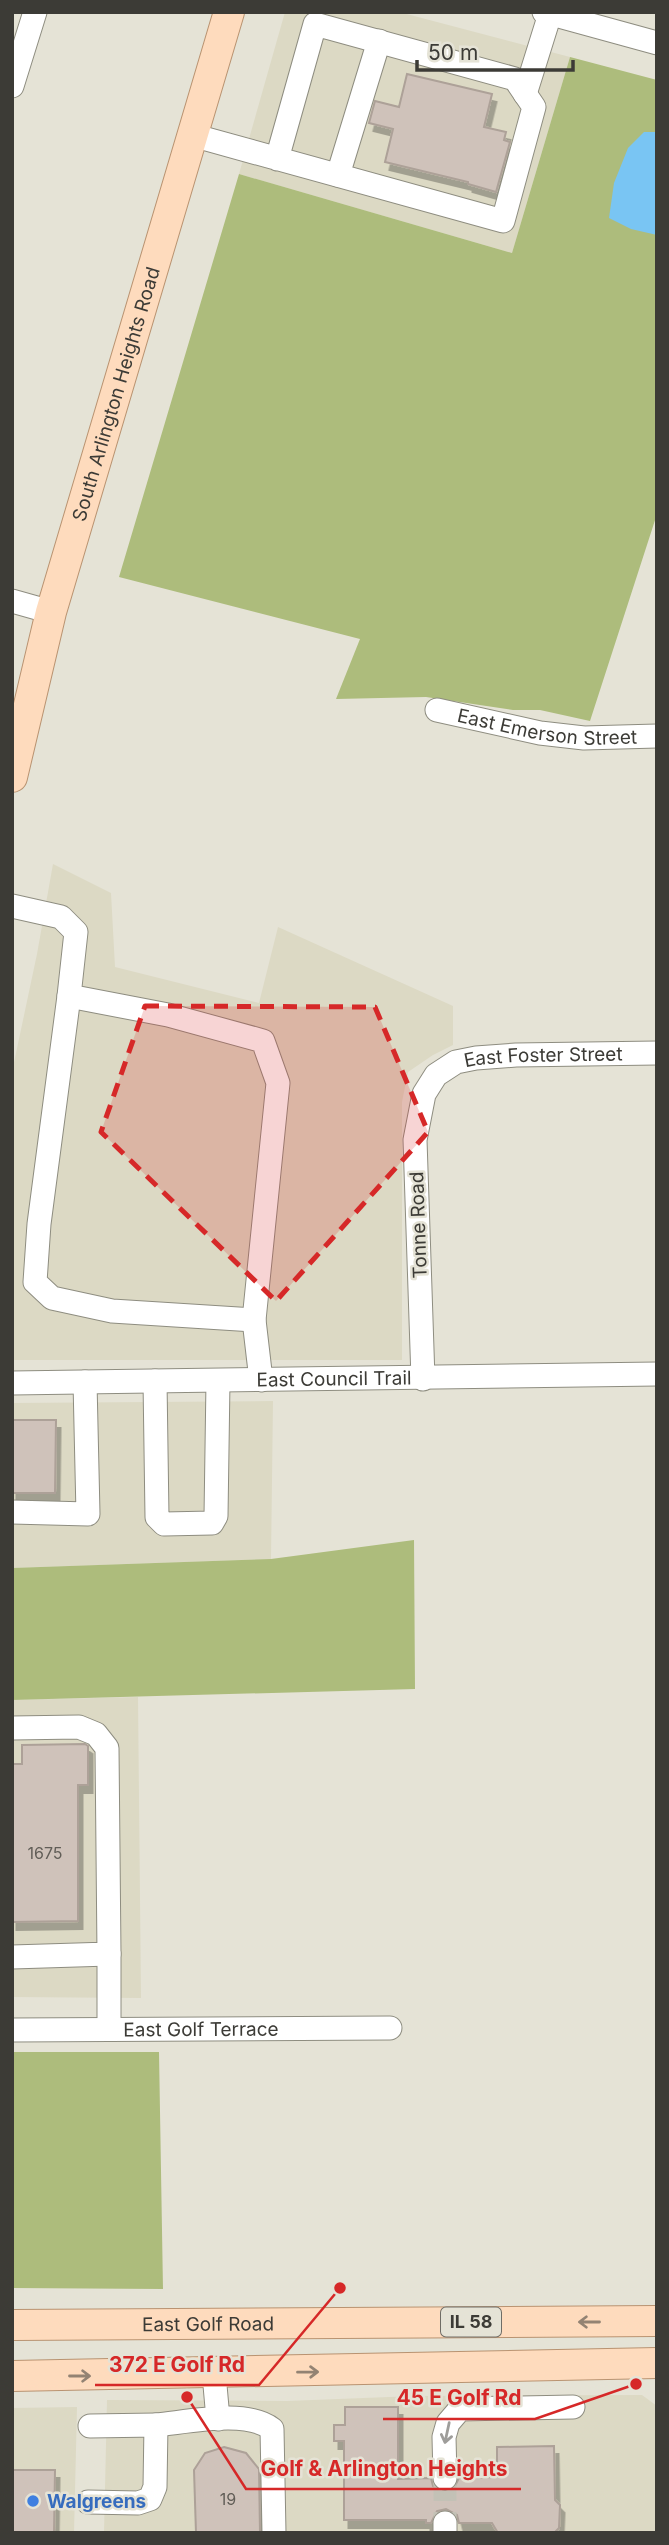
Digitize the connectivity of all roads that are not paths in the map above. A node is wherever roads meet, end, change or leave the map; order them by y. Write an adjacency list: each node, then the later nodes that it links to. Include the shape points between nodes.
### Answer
1 (35, 12): 6 (street)
2 (229, 12): 8 (main road, South Arlington Heights Road)
3 (547, 13): 5 (street); 7 (street)
4 (379, 41): 7 (street, via 514,79); 9 (street, via 315,24); 10 (street)
5 (657, 43)
6 (12, 86)
7 (525, 94): 10 (street, via 534,107 503,221)
8 (192, 135): 9 (street); 12 (main road, South Arlington Heights Road)
9 (277, 159): 10 (street)
10 (338, 176)
11 (12, 601): 12 (street)
12 (51, 612): 15 (main road, South Arlington Heights Road)
13 (437, 710): 14 (street, East Emerson Street, via 540,733 584,738)
14 (657, 736)
15 (12, 777)
16 (12, 906): 17 (street, via 61,917 76,932)
17 (69, 996): 20 (street, via 168,1015 263,1041 278,1083); 20 (street, via 35,1282 52,1298 112,1311)
18 (657, 1052): 19 (street, East Foster Street, via 476,1058 456,1062)
19 (436, 1075): 22 (street, Tonne Road, via 424,1094 415,1140)
20 (254, 1320): 23 (street)
21 (657, 1374): 22 (street, East Council Trail)
22 (423, 1379): 23 (street, East Council Trail)
23 (261, 1380): 25 (street, East Council Trail)
24 (155, 1381): 25 (street, East Council Trail); 25 (street, via 157,1517 164,1524 212,1523 216,1516); 26 (street, East Council Trail)
25 (218, 1381)
26 (85, 1382): 27 (street, East Council Trail); 28 (street, via 88,1514)
27 (12, 1383)
28 (12, 1512)
29 (12, 1728): 30 (street, via 79,1727 96,1734 107,1748)
30 (109, 1954): 31 (street); 33 (street)
31 (12, 1957)
32 (390, 2028): 33 (street, East Golf Terrace)
33 (109, 2029): 34 (street, East Golf Terrace)
34 (12, 2030)
35 (657, 2321): 36 (main road, East Golf Road / IL 58, one-way to 36)
36 (12, 2325)
37 (657, 2364): 38 (main road, one-way to 37)
38 (214, 2374): 39 (main road, one-way to 38); 41 (street)
39 (12, 2376)
40 (573, 2407): 44 (street, one-way to 44, via 460,2409 444,2437)
41 (218, 2419): 42 (street); 46 (street, via 262,2421 272,2429)
42 (156, 2425): 43 (street); 45 (street, via 155,2487 150,2499)
43 (90, 2426)
44 (444, 2478)
45 (88, 2502)
46 (274, 2533)

